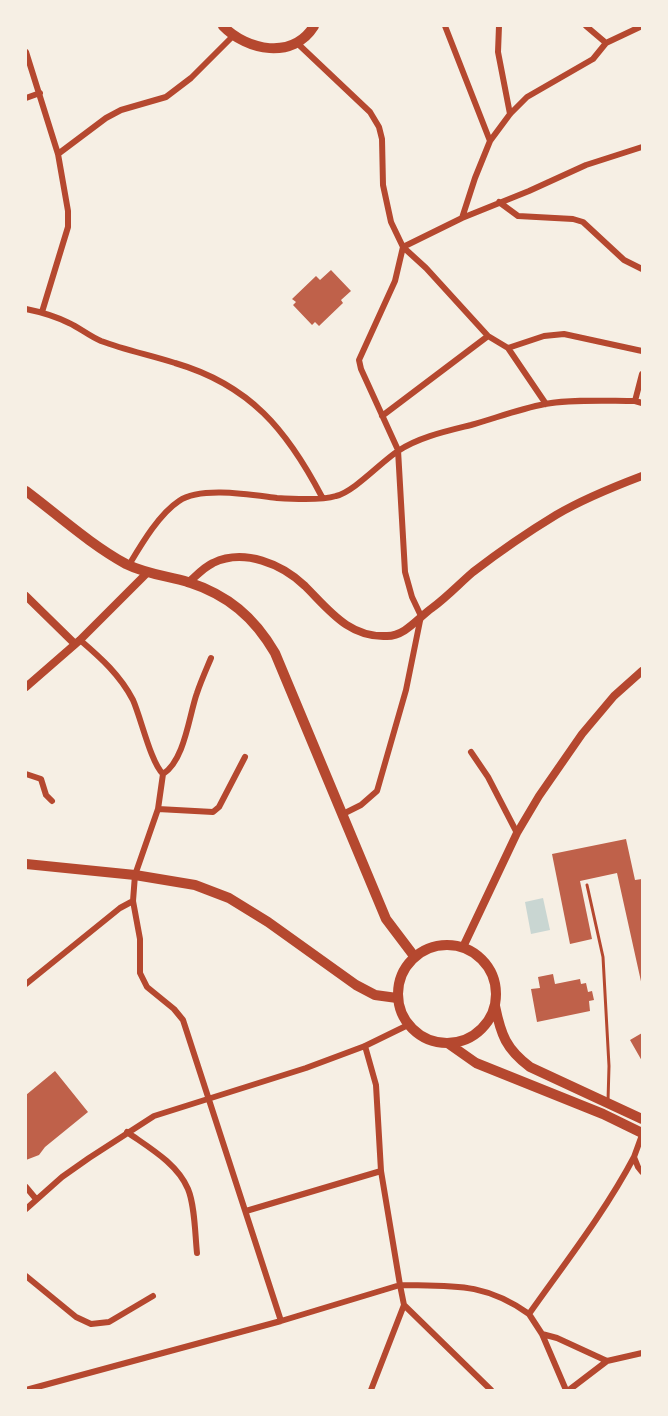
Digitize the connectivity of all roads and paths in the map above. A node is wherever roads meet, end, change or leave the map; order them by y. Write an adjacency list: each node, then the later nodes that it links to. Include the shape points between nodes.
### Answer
1 (223, 26): 7 (main road)
2 (445, 26): 14 (street)
3 (499, 26): 13 (street, via 498,52)
4 (586, 26): 9 (street)
5 (642, 26): 9 (street)
6 (316, 27): 8 (main road)
7 (233, 36): 8 (main road, via 254,46 271,48); 16 (street, via 166,97 121,110)
8 (296, 42): 19 (street, via 370,112 379,127 383,185)
9 (606, 44): 13 (street, via 593,59 527,98)
10 (26, 52): 11 (street)
11 (40, 93): 12 (street); 16 (street)
12 (26, 98)
13 (510, 114): 14 (street)
14 (490, 141): 18 (street)
15 (642, 147): 17 (street, via 586,165)
16 (58, 154): 22 (street, via 68,227)
17 (499, 202): 18 (street); 20 (street, via 518,216 583,222 624,260)
18 (462, 218): 19 (street)
19 (403, 247): 23 (street); 29 (street, via 395,280 359,360)
20 (642, 269)
21 (26, 309): 22 (street)
22 (42, 312): 33 (street, via 98,340 177,363 237,392 278,427)
23 (488, 336): 24 (street); 29 (street)
24 (508, 348): 25 (street, via 564,334); 28 (street)
25 (642, 351)
26 (642, 374): 27 (street)
27 (639, 402): 28 (street)
28 (546, 404): 30 (street)
29 (382, 416): 30 (street)
30 (398, 450): 33 (street, via 347,491 336,497); 38 (street, via 405,572)
31 (642, 476): 38 (street, via 556,515 473,573)
32 (26, 491): 34 (main road)
33 (322, 497): 34 (street, via 193,495 179,501 164,516)
34 (129, 565): 35 (main road)
35 (147, 573): 36 (main road); 39 (street)
36 (188, 583): 38 (street, via 213,563 244,557 272,565 302,584 338,620 356,631 390,636 406,630); 49 (main road, via 219,596 262,631)
37 (26, 596): 39 (street)
38 (421, 616): 49 (street, via 406,690 377,791)
39 (78, 642): 42 (street); 46 (street, via 111,668 127,690 156,766)
40 (211, 658): 46 (street, via 175,759)
41 (642, 671): 50 (street, via 614,696 582,734)
42 (26, 687)
43 (471, 752): 50 (street)
44 (245, 757): 48 (street, via 216,810)
45 (26, 774): 47 (street, via 41,778)
46 (163, 774): 48 (street)
47 (52, 801)
48 (158, 808): 52 (street)
49 (343, 814): 56 (main road, via 386,919)
50 (517, 833): 55 (street)
51 (26, 864): 52 (main road)
52 (135, 875): 54 (street); 58 (main road, via 195,885 229,898 356,985 375,995)
53 (587, 885): 64 (lane, via 603,957)
54 (132, 901): 57 (street); 63 (street, via 140,939 140,973 147,987 183,1020)
55 (463, 947): 56 (main road, via 434,946); 59 (main road, via 476,953 494,976)
56 (414, 956): 58 (main road, via 402,973)
57 (26, 984)
58 (397, 998): 60 (main road)
59 (495, 1006): 61 (main road, via 478,1033); 64 (main road, via 506,1044 518,1058)
60 (408, 1025): 61 (main road, via 433,1042); 62 (street)
61 (448, 1044): 65 (main road, via 476,1063)
62 (365, 1046): 63 (street); 70 (street, via 376,1085)
63 (210, 1099): 67 (street, via 154,1116); 75 (street)
64 (608, 1103): 65 (street); 66 (main road)
65 (603, 1114): 68 (main road)
66 (642, 1119)
67 (127, 1132): 73 (street); 76 (street, via 157,1153 188,1189)
68 (642, 1134): 69 (street)
69 (634, 1157): 71 (street); 81 (street)
70 (381, 1171): 75 (street); 78 (street)
71 (642, 1172)
72 (26, 1187): 73 (street)
73 (36, 1199): 74 (street)
74 (26, 1209)
75 (246, 1211): 82 (street)
76 (198, 1253)
77 (26, 1276): 79 (street, via 90,1324 109,1322)
78 (400, 1285): 80 (street); 81 (street, via 476,1287); 82 (street)
79 (153, 1296)
80 (404, 1305): 87 (street); 88 (street)
81 (529, 1314): 83 (street)
82 (281, 1321): 86 (street)
83 (542, 1334): 85 (street); 89 (street)
84 (642, 1353): 85 (street)
85 (608, 1361): 89 (street)
86 (26, 1390)
87 (371, 1390)
88 (491, 1390)
89 (567, 1390)

